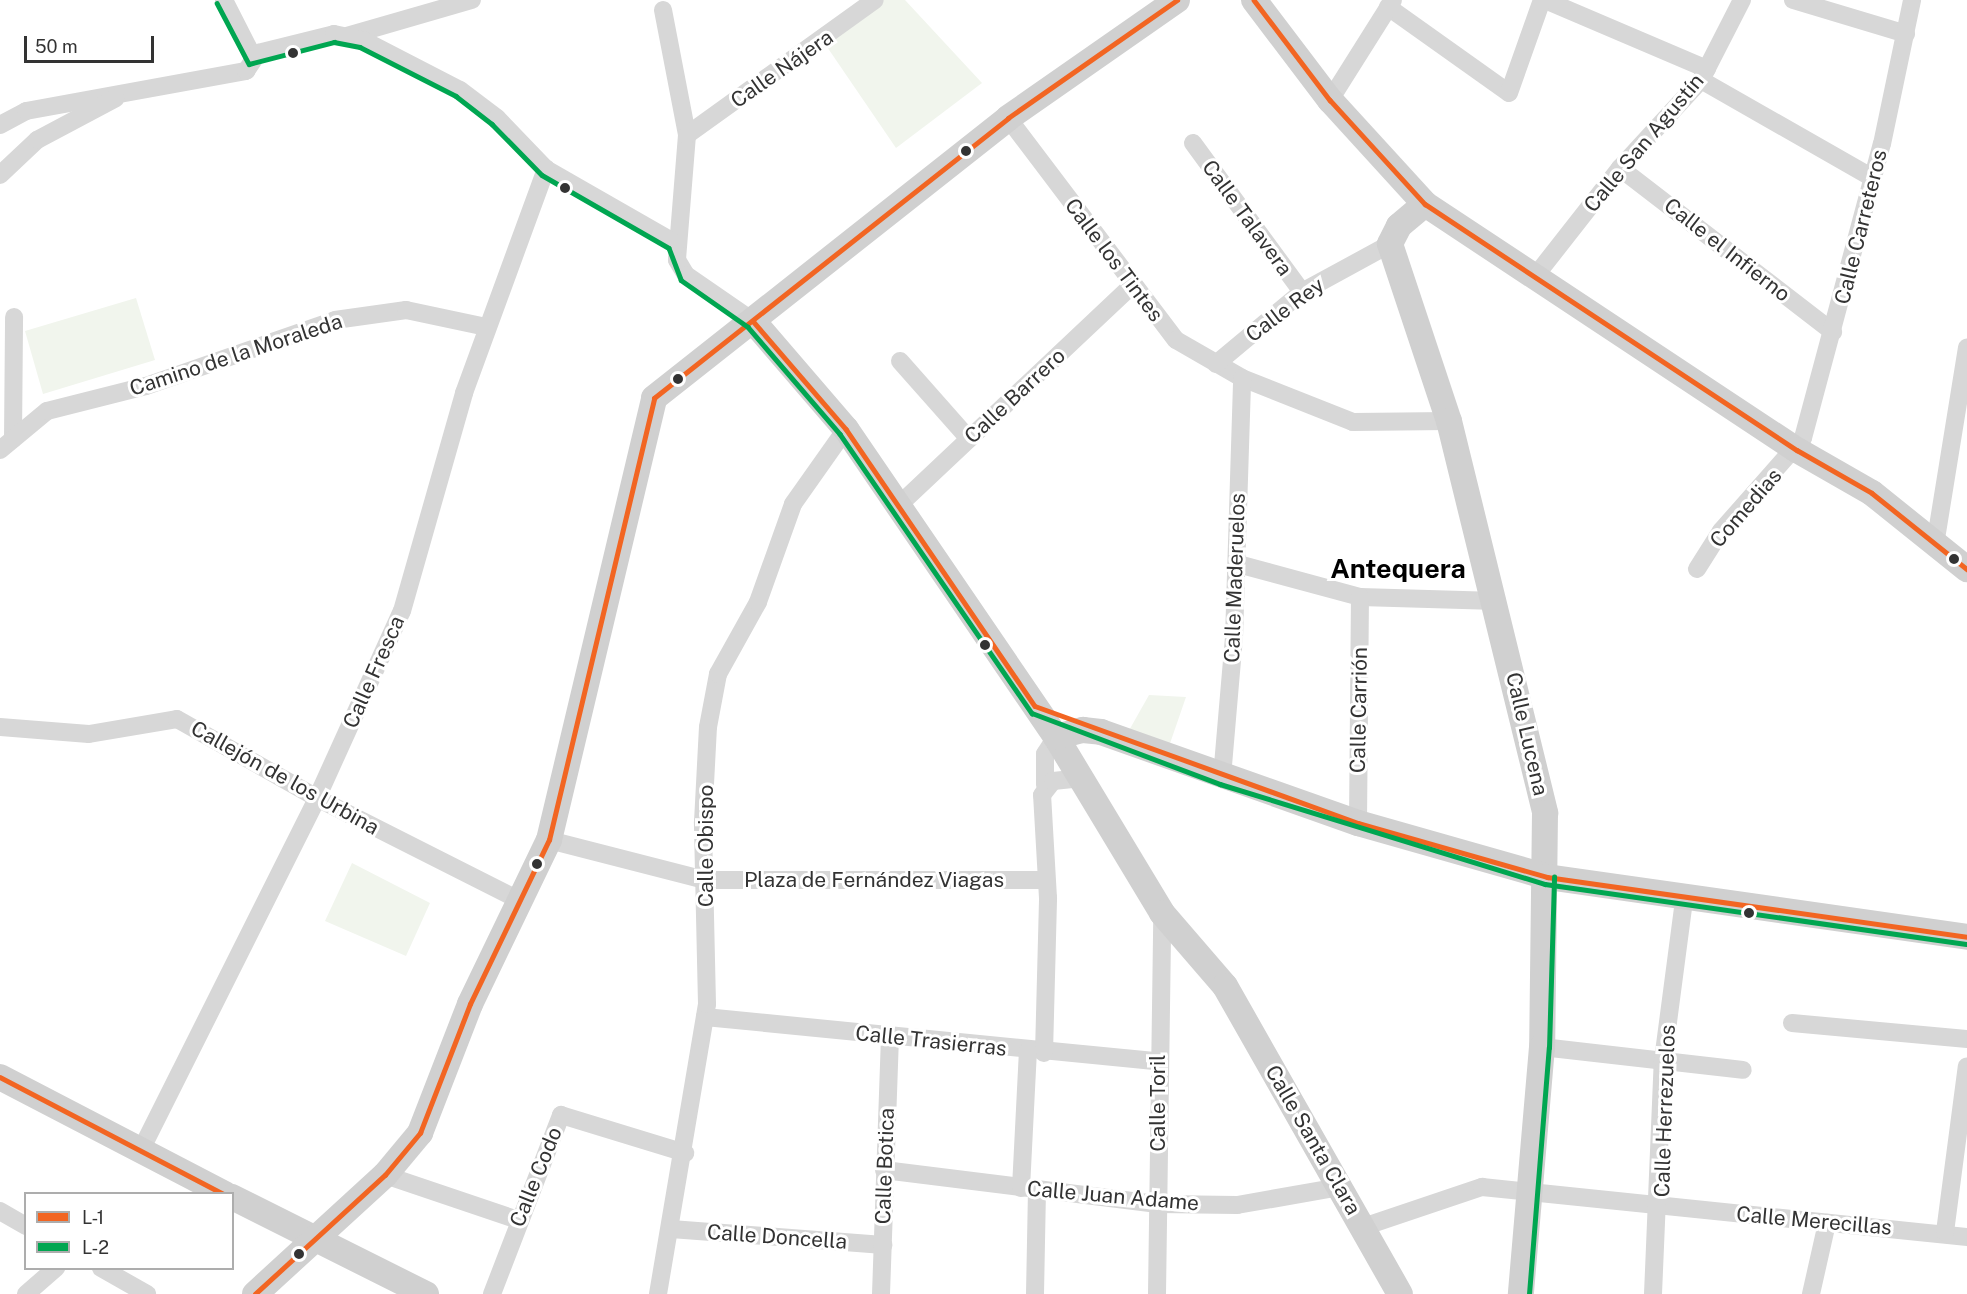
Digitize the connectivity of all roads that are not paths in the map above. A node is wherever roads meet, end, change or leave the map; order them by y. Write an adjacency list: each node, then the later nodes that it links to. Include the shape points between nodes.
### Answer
1 (224, 0): 14 (street)
2 (472, 0): 13 (street)
3 (874, 0): 20 (street, Calle Nájera)
4 (1177, 0): 18 (street)
5 (1544, 0): 9 (street, via 1509,93); 15 (street)
6 (1742, 0): 15 (street, Calle San Agustín)
7 (1793, 0): 12 (street)
8 (1912, 0): 12 (street, Calle Carreteros)
9 (1390, 3): 17 (street)
10 (1261, 9): 17 (street)
11 (663, 10): 20 (street)
12 (1906, 34): 25 (street, Calle Carreteros)
13 (345, 36): 14 (street, via 307,39); 23 (street, via 401,58 460,90 497,118)
14 (254, 57): 16 (street, via 246,70)
15 (1704, 74): 22 (street, Calle San Agustín); 25 (street)
16 (120, 95): 19 (street, via 26,111); 24 (street, via 37,140)
17 (1330, 100): 26 (street)
18 (1008, 118): 30 (street, Calle los Tintes); 32 (street)
19 (0, 125)
20 (687, 135): 27 (street)
21 (1192, 143): 31 (street, Calle Talavera)
22 (1620, 168): 29 (street, Calle San Agustín); 35 (street, Calle el Infierno)
23 (546, 169): 27 (street); 34 (street, Calle Fresca)
24 (0, 175)
25 (1873, 178): 35 (street, Calle Carreteros)
26 (1425, 204): 28 (street, via 1400,226); 29 (street)
27 (675, 243): 32 (street, via 686,274)
28 (1390, 244): 31 (street, Calle Rey); 40 (street, Calle Lucena)
29 (1533, 279): 44 (street)
30 (1131, 286): 38 (street, Calle los Tintes, via 1176,340); 42 (street, Calle Barrero)
31 (1302, 292): 38 (street, Calle Rey)
32 (753, 321): 41 (street, Calle Santa Clara); 61 (street, via 654,398)
33 (7, 323): 43 (street)
34 (486, 327): 43 (street, Camino de la Moraleda, via 406,310 335,320 146,386 47,411); 59 (street, Calle Fresca, via 402,611)
35 (1833, 332): 44 (street, Calle Carreteros)
36 (1967, 348): 46 (street)
37 (900, 361): 42 (street)
38 (1216, 364): 39 (street, Calle los Tintes)
39 (1242, 378): 40 (street, Calle los Tintes, via 1353,422); 47 (street, Calle Maderuelos)
40 (1449, 421): 51 (street, Calle Lucena)
41 (846, 429): 45 (street, Calle Santa Clara); 63 (street, Calle Obispo, via 793,504 758,602 718,674 708,727)
42 (969, 439): 45 (street, Calle Barrero)
43 (7, 445)
44 (1797, 450): 46 (street, via 1872,493); 48 (street, Comedias, via 1721,531)
45 (899, 505): 52 (street, Calle Santa Clara)
46 (1935, 545): 49 (street)
47 (1238, 564): 50 (street); 56 (street, Calle Maderuelos)
48 (1697, 569)
49 (1967, 569)
50 (1360, 597): 51 (street); 60 (street, Calle Carrión)
51 (1497, 601): 62 (street, Calle Lucena, via 1545,813)
52 (1035, 706): 54 (street); 55 (street, Calle Santa Clara)
53 (0, 727): 59 (street, Callejón de los Urbina, via 89,734 177,719)
54 (1092, 731): 55 (street); 56 (street)
55 (1056, 737): 57 (street, Calle Santa Clara); 58 (street, via 1045,754)
56 (1222, 777): 60 (street)
57 (1080, 778): 58 (street); 67 (street, Calle Santa Clara)
58 (1045, 785): 64 (street)
59 (317, 798): 66 (street, Callejón de los Urbina); 80 (street, Calle Fresca)
60 (1358, 823): 62 (street)
61 (549, 840): 63 (street, Plaza de Fernández Viagas); 66 (street)
62 (1547, 877): 65 (street); 73 (street, Calle Lucena)
63 (705, 880): 64 (street, Plaza de Fernández Viagas); 69 (street, Calle Obispo)
64 (1044, 880): 74 (street)
65 (1685, 893): 68 (street); 75 (street, Calle Herrezuelos)
66 (521, 901): 83 (street, via 470,1004 420,1133)
67 (1162, 913): 76 (street, Calle Toril); 84 (street, Calle Santa Clara, via 1225,986)
68 (1967, 937)
69 (705, 1017): 71 (street, Calle Trasierras); 81 (street, Calle Obispo)
70 (1792, 1023): 72 (street)
71 (890, 1037): 74 (street, Calle Trasierras); 82 (street, Calle Botica)
72 (1967, 1039)
73 (1542, 1047): 75 (street); 86 (street, Calle Lucena)
74 (1036, 1052): 76 (street, Calle Trasierras); 85 (street)
75 (1663, 1060): 78 (street); 90 (street, Calle Herrezuelos)
76 (1157, 1061): 89 (street, Calle Toril)
77 (1967, 1066): 97 (street)
78 (1743, 1070)
79 (0, 1077): 80 (street)
80 (141, 1150): 87 (street)
81 (685, 1153): 92 (street, Calle Codo, via 561,1115); 96 (street, Calle Obispo)
82 (884, 1170): 85 (street, Calle Juan Adame); 100 (street, Calle Botica)
83 (385, 1175): 92 (street); 99 (street)
84 (1340, 1187): 89 (street, Calle Juan Adame, via 1237,1205); 95 (street, Calle Santa Clara)
85 (1029, 1189): 89 (street, Calle Juan Adame); 110 (street)
86 (1528, 1190): 90 (street, Calle Merecillas); 95 (street, Calle Merecillas, via 1482,1187); 113 (street, Calle Lucena)
87 (221, 1192)
88 (234, 1198): 99 (street)
89 (1158, 1204): 111 (street, Calle Toril)
90 (1661, 1206): 93 (street, Calle Merecillas); 114 (street, Calle Herrezuelos)
91 (0, 1211): 94 (street)
92 (518, 1220): 107 (street, Calle Codo)
93 (1827, 1223): 97 (street, Calle Merecillas); 115 (street)
94 (24, 1225)
95 (1363, 1227): 112 (street, Calle Santa Clara)
96 (671, 1229): 100 (street, Calle Doncella); 108 (street, Calle Obispo)
97 (1945, 1232): 98 (street, Calle Merecillas)
98 (1967, 1237)
99 (312, 1240): 105 (street); 106 (street)
100 (883, 1245): 109 (street, Calle Botica)
101 (55, 1270): 103 (street)
102 (103, 1270): 104 (street)
103 (26, 1294)
104 (147, 1294)
105 (255, 1294)
106 (426, 1294)
107 (492, 1294)
108 (658, 1294)
109 (881, 1294)
110 (1035, 1294)
111 (1157, 1294)
112 (1400, 1294)
113 (1521, 1294)
114 (1653, 1294)
115 (1811, 1294)

